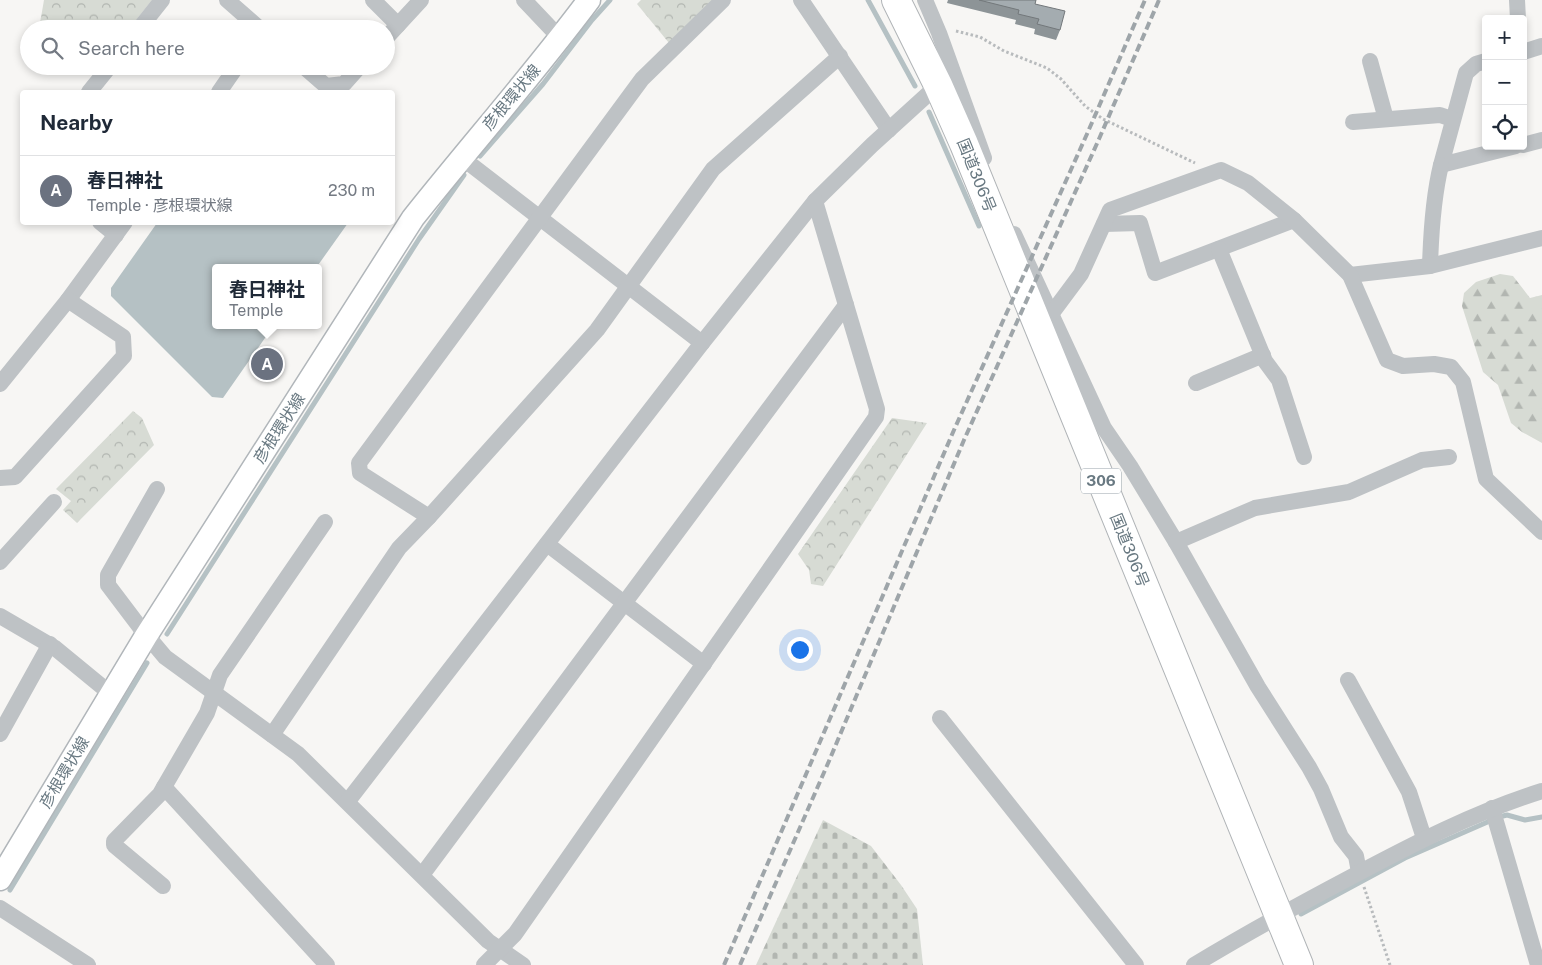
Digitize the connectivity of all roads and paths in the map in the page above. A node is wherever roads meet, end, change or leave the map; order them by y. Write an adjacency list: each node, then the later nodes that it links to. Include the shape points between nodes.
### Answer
1 (162, 0): 13 (street)
2 (226, 0): 14 (street)
3 (373, 0): 15 (street)
4 (421, 0): 17 (street)
5 (524, 0): 20 (street)
6 (589, 0): 20 (main road, 彦根環状線)
7 (723, 0): 44 (street, via 642,79)
8 (801, 0): 23 (street)
9 (896, 0): 30 (highway, 国道306号 / 306)
10 (926, 0): 19 (street)
11 (1517, 0): 12 (street)
12 (1518, 15)
13 (146, 20)
14 (249, 20)
15 (393, 20)
16 (395, 22): 17 (street)
17 (398, 25): 18 (street)
18 (395, 28)
19 (938, 31): 41 (path, via 948,29 980,38 1047,68 1085,106 1103,119); 56 (street, via 1006,216)
20 (560, 38): 40 (main road, 彦根環状線)
21 (1542, 46): 22 (street)
22 (1527, 51)
23 (840, 56): 36 (street); 53 (street, via 713,169)
24 (1370, 61): 33 (street)
25 (1482, 62): 34 (street, via 1466,73)
26 (103, 75): 31 (street)
27 (231, 75): 32 (street)
28 (313, 75): 29 (street, via 326,86 344,84)
29 (352, 75)
30 (938, 85): 36 (street); 93 (highway, 国道306号 / 306)
31 (91, 90)
32 (220, 90)
33 (1386, 119): 34 (street, via 1440,114); 35 (street)
34 (1452, 119): 42 (street)
35 (1353, 122)
36 (889, 130): 43 (street)
37 (1542, 140): 38 (street)
38 (1527, 144)
39 (1500, 150): 42 (street)
40 (461, 157): 44 (street); 74 (main road, 彦根環状線, via 413,218)
41 (1200, 165)
42 (1441, 165): 51 (street)
43 (815, 202): 55 (street); 57 (street)
44 (538, 219): 53 (street); 66 (street, via 359,463 360,473)
45 (1294, 220): 46 (street, via 1248,184 1221,170 1110,210); 50 (street); 52 (street)
46 (1104, 224): 50 (street, via 1140,223 1155,273); 56 (street, via 1081,274)
47 (109, 225): 48 (street)
48 (121, 229): 54 (street)
49 (1542, 238): 51 (street)
50 (1219, 249): 58 (street)
51 (1430, 266): 52 (street)
52 (1350, 275): 68 (street, via 1387,360 1404,366 1434,364 1452,367 1463,382 1486,479)
53 (628, 287): 57 (street); 66 (street, via 597,330)
54 (68, 300): 60 (street); 63 (street, via 122,337 124,356 15,477)
55 (846, 305): 72 (street); 76 (street, via 877,409 876,417)
56 (1052, 313): 69 (street, via 1104,428)
57 (702, 343): 70 (street)
58 (1262, 355): 59 (street); 61 (street, via 1279,380)
59 (1196, 383)
60 (0, 384)
61 (1304, 457)
62 (1449, 457): 69 (street, via 1422,460 1348,492 1255,508)
63 (0, 478)
64 (157, 489): 74 (street, via 108,575 108,585)
65 (54, 502): 71 (street)
66 (429, 517): 82 (street, via 399,548)
67 (325, 522): 79 (street, via 220,676)
68 (1542, 532)
69 (1176, 542): 90 (street, via 1258,687 1309,767 1341,836 1356,856)
70 (547, 544): 72 (street); 85 (street)
71 (0, 562)
72 (624, 603): 76 (street); 88 (street)
73 (0, 616): 75 (street)
74 (146, 636): 78 (main road, 彦根環状線); 79 (street, via 165,658)
75 (50, 644): 78 (street); 81 (street)
76 (704, 664): 94 (street, via 515,934)
77 (1348, 680): 87 (street, via 1409,792)
78 (111, 694): 89 (main road, 彦根環状線)
79 (213, 694): 82 (street); 83 (street, via 207,712)
80 (940, 718): 99 (street)
81 (0, 734)
82 (272, 735): 85 (street, via 298,754)
83 (164, 787): 91 (street, via 114,841 114,845); 96 (street)
84 (1542, 791): 86 (street)
85 (348, 802): 88 (street)
86 (1494, 815): 87 (street); 103 (street)
87 (1424, 838): 90 (street)
88 (422, 875): 94 (street)
89 (0, 878)
90 (1361, 878): 93 (street); 102 (path)
91 (163, 886)
92 (0, 908): 95 (street)
93 (1279, 915): 100 (street); 101 (highway, 国道306号 / 306)
94 (501, 949): 97 (street); 98 (street)
95 (88, 965)
96 (327, 965)
97 (484, 965)
98 (523, 965)
99 (1136, 965)
100 (1194, 965)
101 (1299, 965)
102 (1390, 965)
103 (1538, 965)

